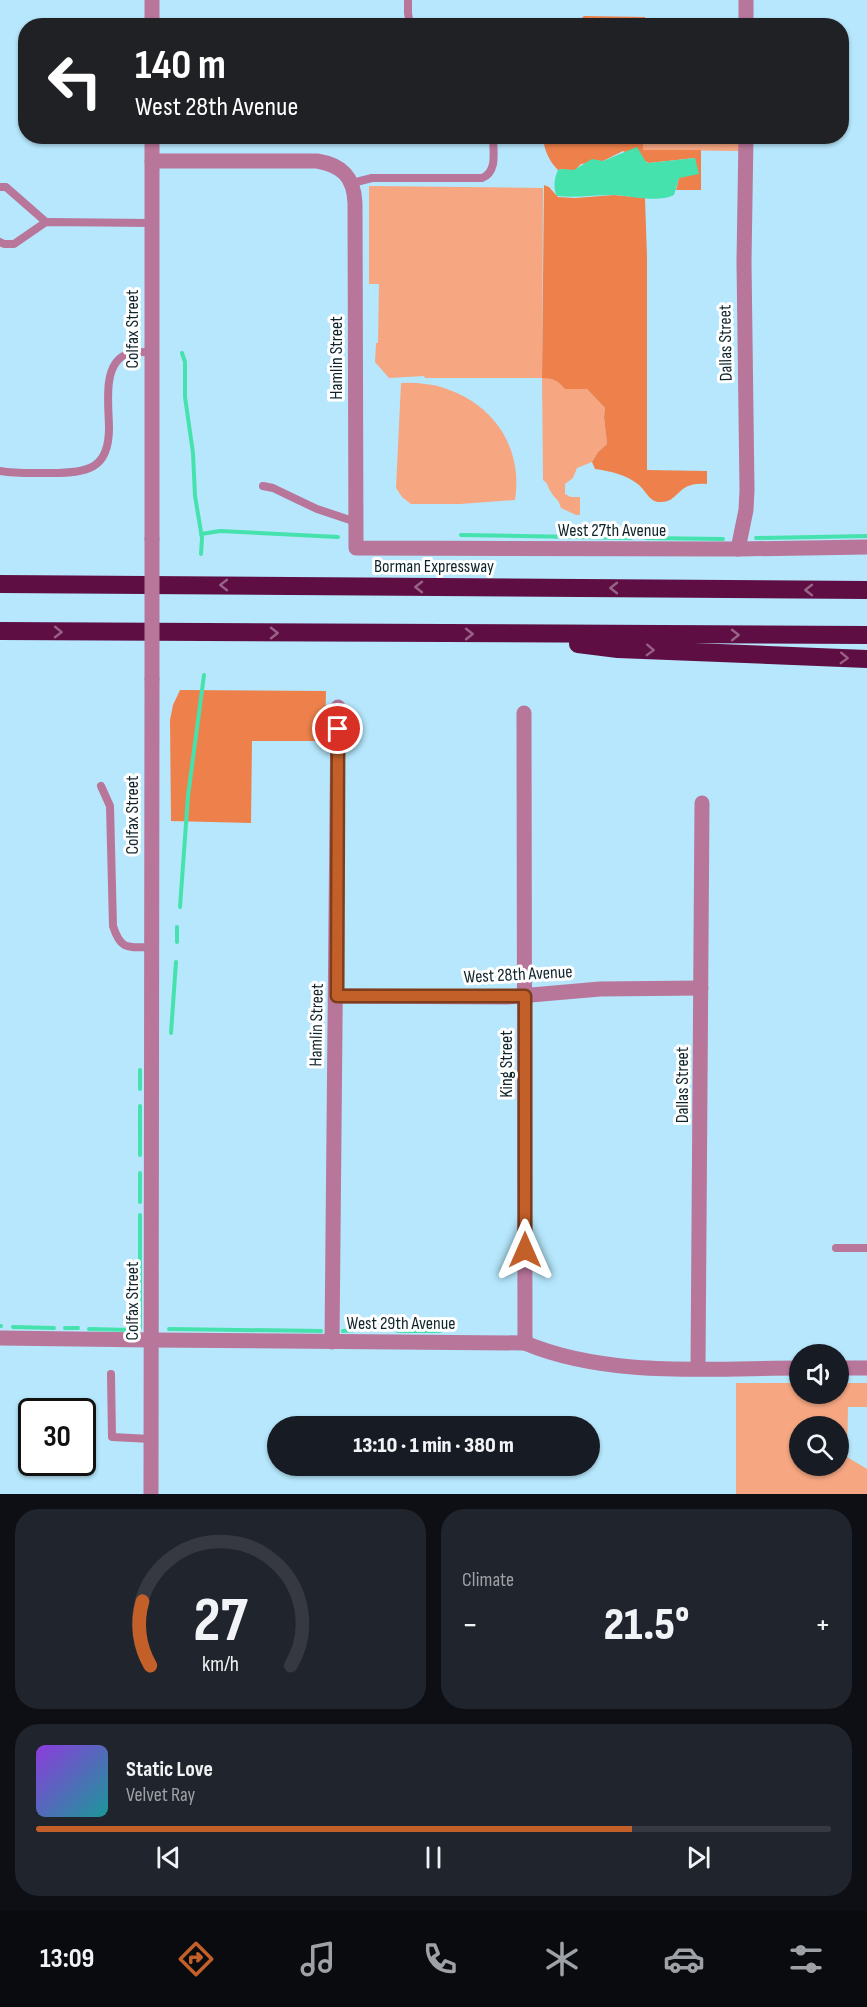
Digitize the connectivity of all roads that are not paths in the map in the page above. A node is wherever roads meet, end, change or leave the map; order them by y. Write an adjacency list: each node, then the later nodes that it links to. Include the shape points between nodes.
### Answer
1 (152, 0): 4 (street)
2 (408, 0): 5 (lane)
3 (746, 0): 6 (street)
4 (152, 18)
5 (409, 18)
6 (746, 18)
7 (152, 144): 10 (street, Colfax Street)
8 (493, 144): 11 (lane, via 492,167 482,178)
9 (746, 144): 22 (street, Dallas Street, via 747,490)
10 (152, 161): 11 (street, via 305,160 327,162); 14 (street, Colfax Street)
11 (348, 177): 19 (street, Hamlin Street, via 355,203)
12 (0, 187): 13 (lane, via 6,187)
13 (46, 222): 14 (lane); 15 (lane, via 14,244)
14 (152, 223): 16 (street, Colfax Street)
15 (0, 242)
16 (152, 352): 17 (lane, via 126,354 114,364 109,384 108,446 98,463 68,472); 33 (street, Colfax Street, bridge)
17 (0, 471)
18 (262, 486): 19 (lane)
19 (356, 522): 21 (street, Hamlin Street)
20 (867, 547): 22 (street, West 27th Avenue)
21 (356, 548): 22 (street, West 27th Avenue)
22 (738, 549)
23 (0, 584): 24 (highway, Borman Expressway, one-way to 23)
24 (867, 590)
25 (0, 631): 26 (highway, one-way to 26)
26 (508, 634): 27 (highway, one-way to 27); 28 (highway, one-way to 28, via 618,649)
27 (867, 635)
28 (867, 659)
29 (338, 707): 35 (street, Hamlin Street)
30 (524, 713): 36 (street, King Street)
31 (101, 786): 33 (lane, via 110,806 113,926 117,939 126,946)
32 (702, 803): 34 (street, Dallas Street)
33 (152, 947): 40 (street, Colfax Street)
34 (701, 988): 36 (street, West 28th Avenue, via 600,989); 43 (street, Dallas Street)
35 (337, 996): 36 (street, West 28th Avenue); 41 (street, Hamlin Street)
36 (525, 996): 42 (street, King Street)
37 (836, 1248): 38 (lane)
38 (867, 1248)
39 (0, 1338): 40 (street, West 29th Avenue)
40 (152, 1341): 41 (street, West 29th Avenue); 48 (street, Colfax Street)
41 (332, 1342): 42 (street, West 29th Avenue)
42 (525, 1342): 43 (street, West 29th Avenue, via 558,1355 613,1365)
43 (698, 1368): 44 (street, West 29th Avenue)
44 (789, 1368)
45 (849, 1368): 46 (street)
46 (867, 1368)
47 (111, 1374): 48 (lane, via 112,1437)
48 (151, 1439): 49 (street, Colfax Street)
49 (151, 1494)

